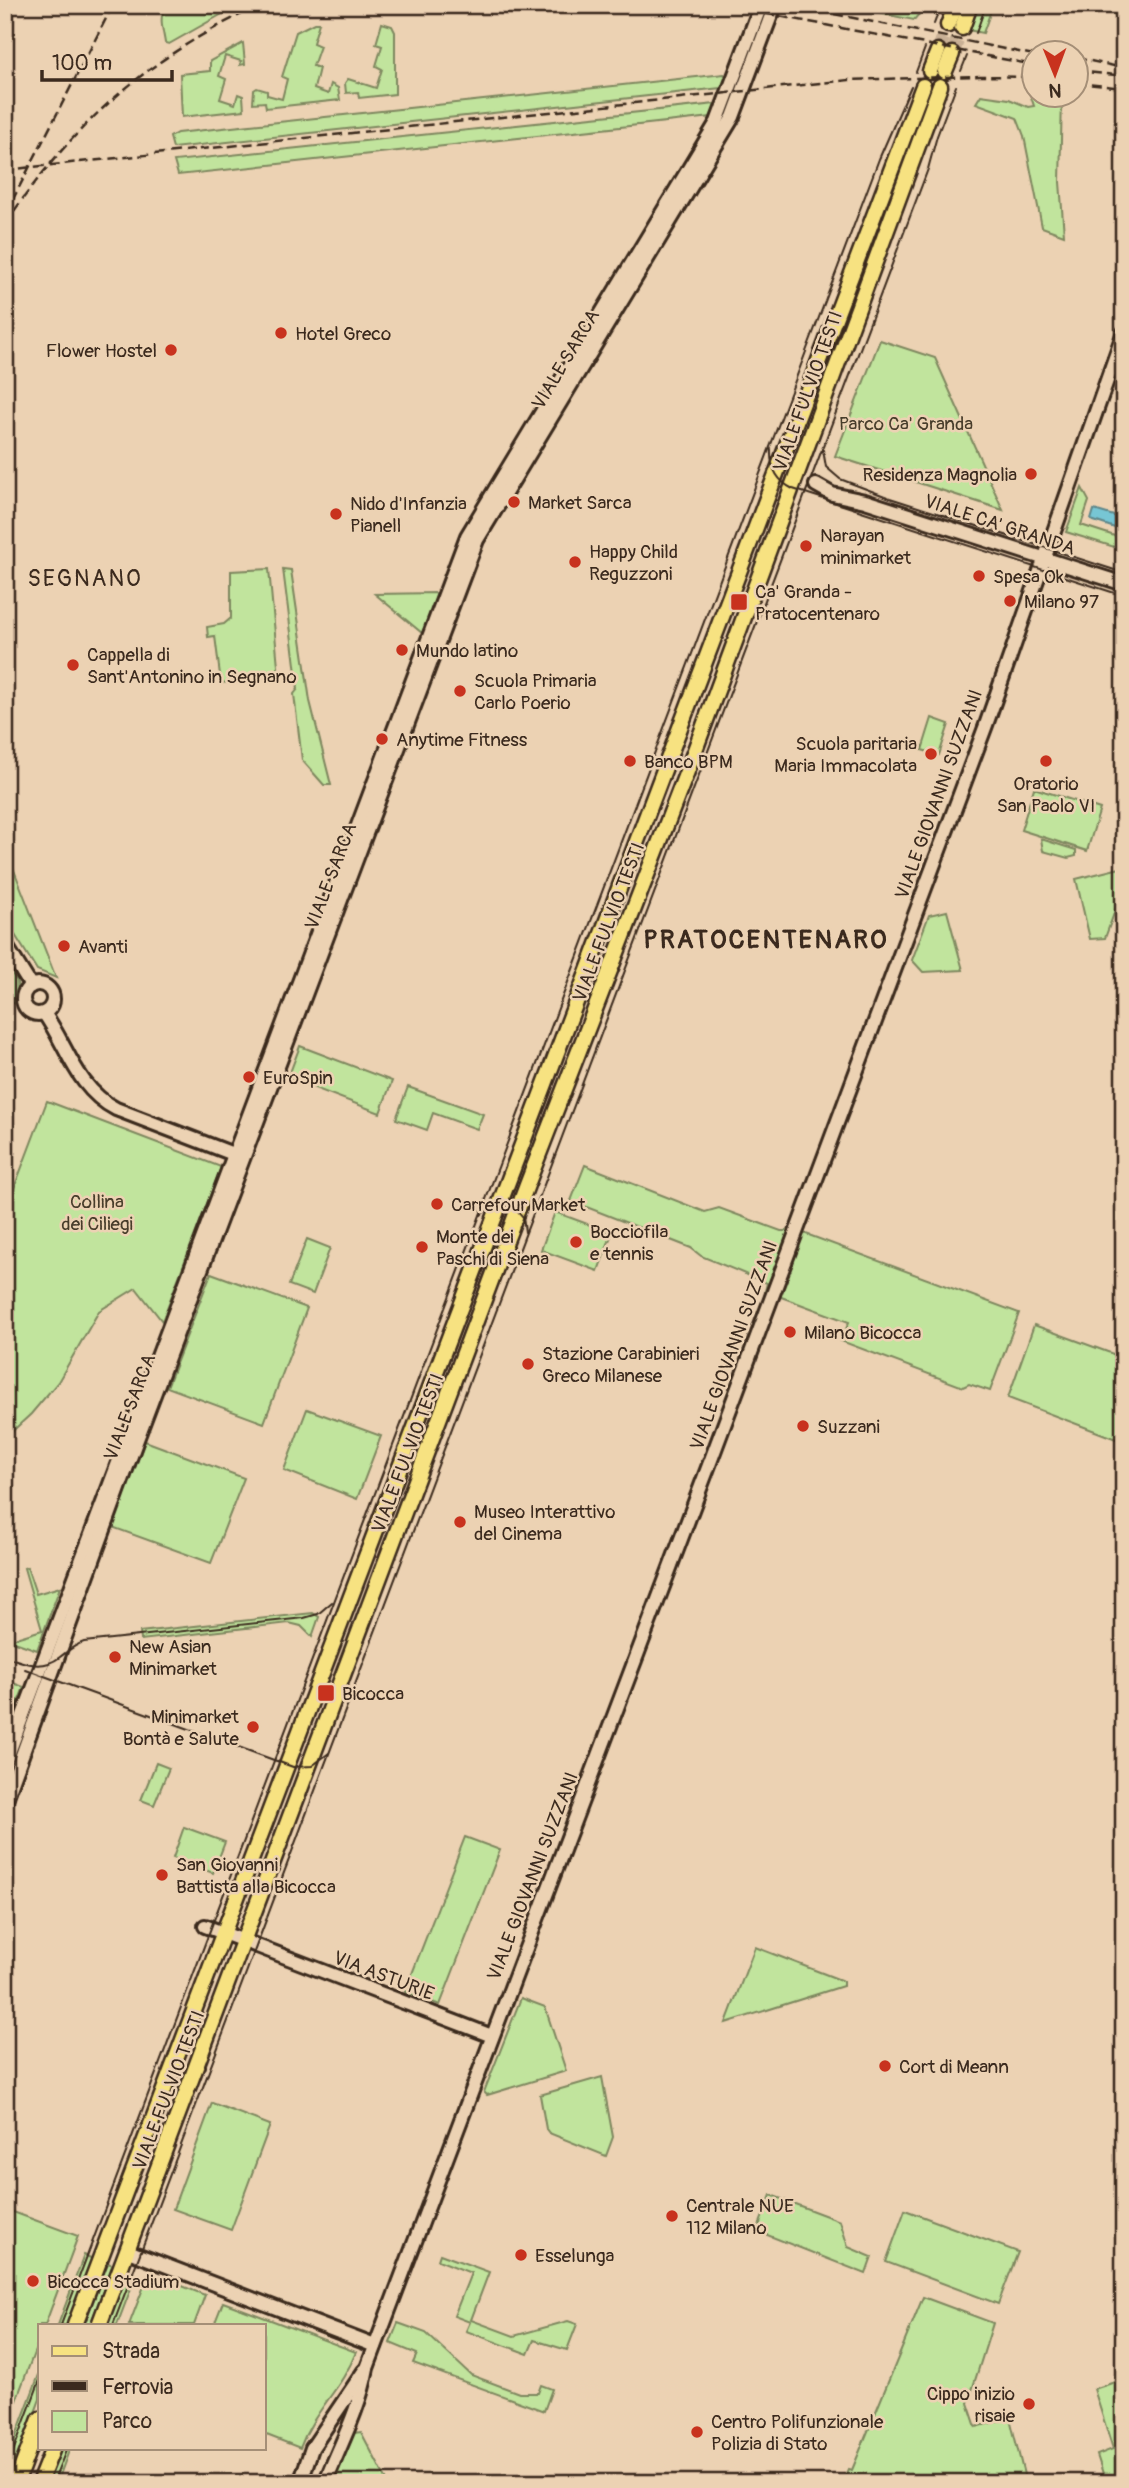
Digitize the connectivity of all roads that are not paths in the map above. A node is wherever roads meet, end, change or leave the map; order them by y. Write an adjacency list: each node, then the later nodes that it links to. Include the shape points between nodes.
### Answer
1 (761, 5): 17 (street, VIALE SARCA, via 717,122 467,536)
2 (775, 5): 17 (street, VIALE SARCA, via 733,117 477,540)
3 (956, 5): 4 (main road, via 955,27)
4 (970, 5)
5 (930, 71): 6 (main road, via 945,53)
6 (945, 71)
7 (923, 86): 10 (main road, VIALE FULVIO TESTI)
8 (940, 86): 11 (main road, VIALE FULVIO TESTI)
9 (1124, 332): 12 (street, VIALE GIOVANNI SUZZANI)
10 (778, 471): 11 (main road, VIALE CA' GRANDA); 18 (main road, VIALE FULVIO TESTI)
11 (795, 477): 12 (street, VIALE CA' GRANDA, via 836,495); 19 (main road, VIALE FULVIO TESTI)
12 (1043, 559): 13 (street, VIALE CA' GRANDA); 27 (street, VIALE GIOVANNI SUZZANI, via 986,725)
13 (1124, 584)
14 (5, 944): 15 (street)
15 (31, 986): 16 (street, via 24,995 25,1006 36,1014); 16 (street, via 43,985 52,994 52,1004)
16 (44, 1013): 17 (street, via 84,1082 100,1100)
17 (239, 1156): 21 (street, VIALE SARCA); 23 (street, VIALE SARCA)
18 (509, 1178): 19 (main road); 20 (main road, VIALE FULVIO TESTI)
19 (527, 1185): 22 (main road, VIALE FULVIO TESTI)
20 (292, 1758): 22 (main road); 25 (main road, VIALE FULVIO TESTI)
21 (5, 1763)
22 (308, 1770): 26 (main road, VIALE FULVIO TESTI)
23 (5, 1802)
24 (205, 1926): 25 (street)
25 (224, 1934): 26 (street); 28 (main road, VIALE FULVIO TESTI)
26 (244, 1942): 27 (street, VIA ASTURIE); 29 (main road, VIALE FULVIO TESTI)
27 (492, 2036): 32 (street, VIALE GIOVANNI SUZZANI)
28 (106, 2242): 29 (main road); 30 (main road, VIALE FULVIO TESTI)
29 (128, 2251): 31 (main road, VIALE FULVIO TESTI); 32 (street)
30 (75, 2324)
31 (99, 2324)
32 (375, 2346): 33 (street, VIALE GIOVANNI SUZZANI)
33 (367, 2368): 35 (street, VIALE GIOVANNI SUZZANI); 37 (street, VIALE GIOVANNI SUZZANI)
34 (38, 2424): 38 (main road)
35 (312, 2448): 37 (street, via 319,2463); 40 (street, VIALE GIOVANNI SUZZANI)
36 (52, 2450): 39 (main road)
37 (334, 2460): 41 (street, VIALE GIOVANNI SUZZANI)
38 (16, 2483)
39 (39, 2483)
40 (300, 2483): 41 (street, VIALE GIOVANNI SUZZANI, via 310,2476)
41 (323, 2483)

